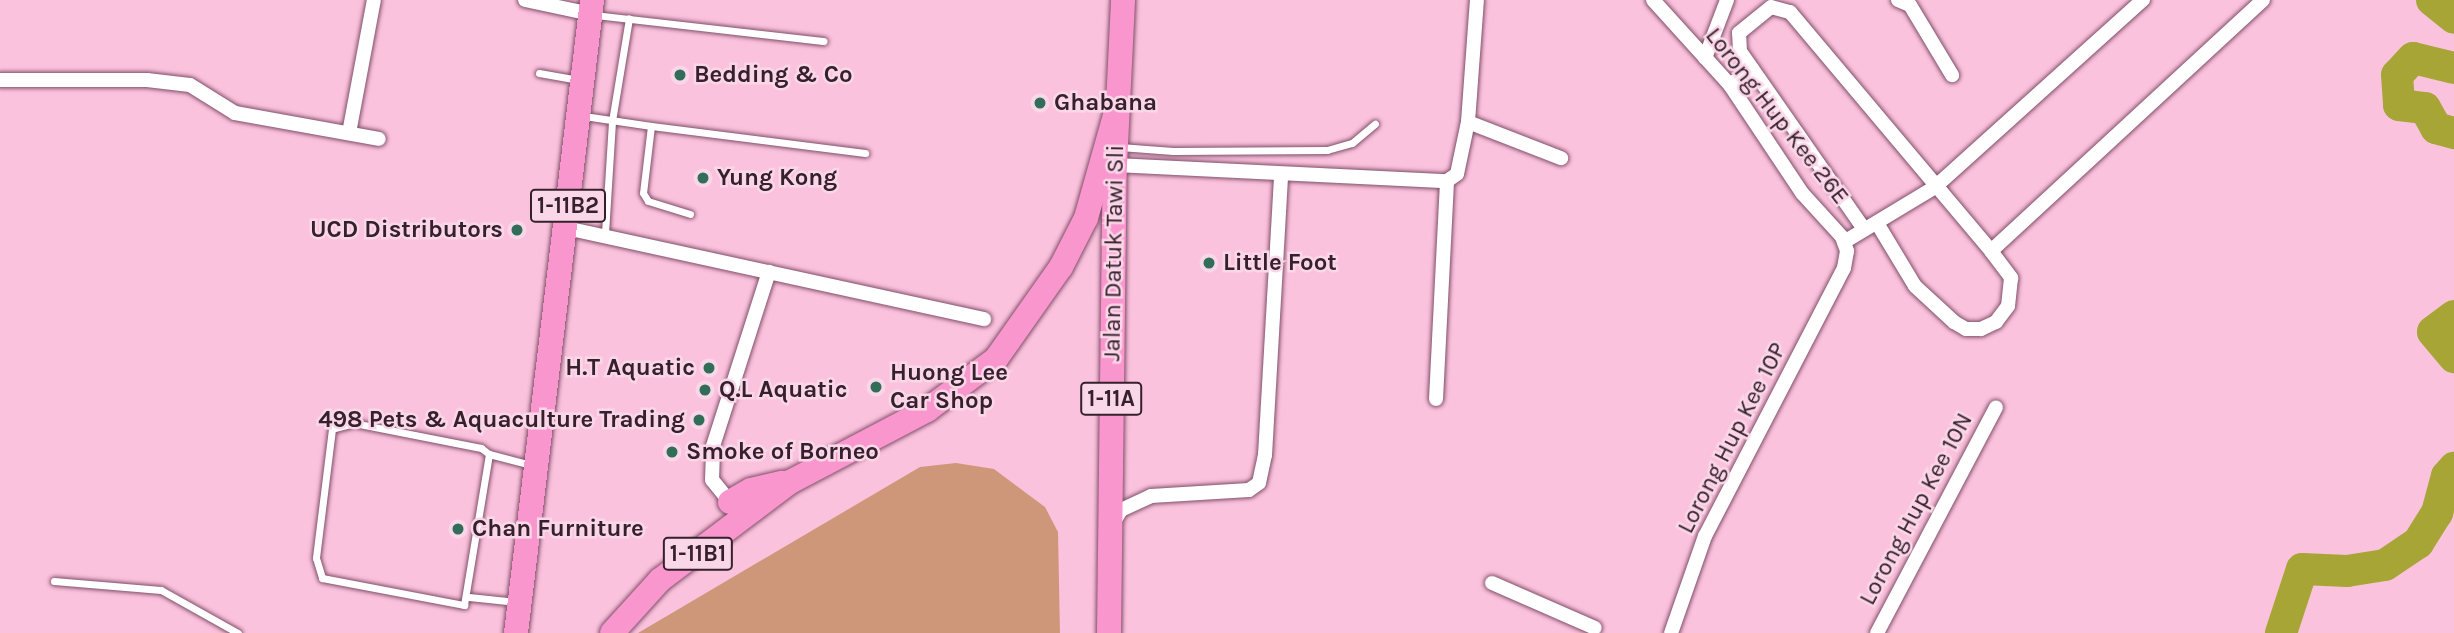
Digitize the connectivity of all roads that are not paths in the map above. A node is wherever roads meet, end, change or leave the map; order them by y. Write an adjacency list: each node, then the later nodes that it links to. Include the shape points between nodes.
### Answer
1 (374, 0): 26 (street)
2 (525, 0): 10 (street)
3 (1123, 0): 20 (highway, Jalan Datuk Tawi Sli / 1-11A)
4 (1477, 0): 23 (street)
5 (1653, 0): 13 (street, Lorong Hup Kee 26E)
6 (1727, 0): 13 (street)
7 (2143, 0): 33 (street)
8 (2263, 0): 39 (street)
9 (1906, 2): 16 (street)
10 (592, 7): 11 (lane); 18 (highway, 1-11B2)
11 (629, 18): 12 (lane); 22 (lane)
12 (824, 41)
13 (1706, 58): 19 (street, Lorong Hup Kee 26E)
14 (1752, 69): 19 (street); 33 (street, via 1740,51 1739,33 1771,7 1790,12); 35 (street)
15 (540, 73): 18 (lane)
16 (1952, 75)
17 (0, 80): 26 (street, via 147,80 190,85 235,113)
18 (584, 81): 21 (highway, 1-11B2)
19 (1730, 85): 38 (street, Lorong Hup Kee 26E, via 1802,193)
20 (1118, 105): 29 (highway, Jalan Datuk Tawi Sli / 1-11A); 47 (highway, 1-11B1, via 1086,218 1061,267 996,359 927,410)
21 (580, 116): 22 (lane); 36 (highway, 1-11B2)
22 (612, 121): 25 (lane); 37 (lane)
23 (1468, 122): 30 (street); 32 (street, via 1457,174)
24 (1375, 124): 29 (lane, via 1352,143 1327,150)
25 (651, 127): 28 (lane); 34 (lane, via 643,193 648,201)
26 (349, 133): 27 (street)
27 (379, 139)
28 (865, 153)
29 (1115, 156): 31 (street); 49 (highway, Jalan Datuk Tawi Sli / 1-11A)
30 (1561, 158)
31 (1281, 174): 32 (street); 49 (street, via 1265,455 1259,483 1249,491 1151,496 1121,510)
32 (1447, 181): 43 (street)
33 (1935, 187): 35 (street); 39 (street)
34 (690, 214)
35 (1870, 226): 38 (street); 39 (street, via 1915,286 1966,329 1996,322 2008,306 2011,278)
36 (566, 228): 37 (street); 46 (highway, 1-11B2)
37 (605, 233): 41 (street)
38 (1844, 242): 40 (street, Lorong Hup Kee 26E)
39 (1991, 251)
40 (1844, 268): 59 (street, Lorong Hup Kee 10P, via 1705,536)
41 (769, 272): 42 (street); 48 (street, via 712,446 712,480)
42 (984, 319)
43 (1436, 400)
44 (1996, 407): 60 (street, Lorong Hup Kee 10N)
45 (489, 453): 46 (lane); 52 (lane); 52 (lane, via 354,423 332,429 316,558 322,578 464,605)
46 (538, 468): 53 (highway, 1-11B2)
47 (790, 482): 48 (highway, via 751,491); 57 (highway, 1-11B1, via 660,580)
48 (730, 502)
49 (1108, 531): 58 (highway, Jalan Datuk Tawi Sli / 1-11A)
50 (54, 581): 55 (lane, via 162,590)
51 (1492, 583): 54 (street)
52 (469, 597): 53 (lane)
53 (521, 603): 56 (highway, 1-11B2)
54 (1598, 631)
55 (238, 633)
56 (516, 633)
57 (612, 633)
58 (1109, 633)
59 (1671, 633)
60 (1878, 633)

